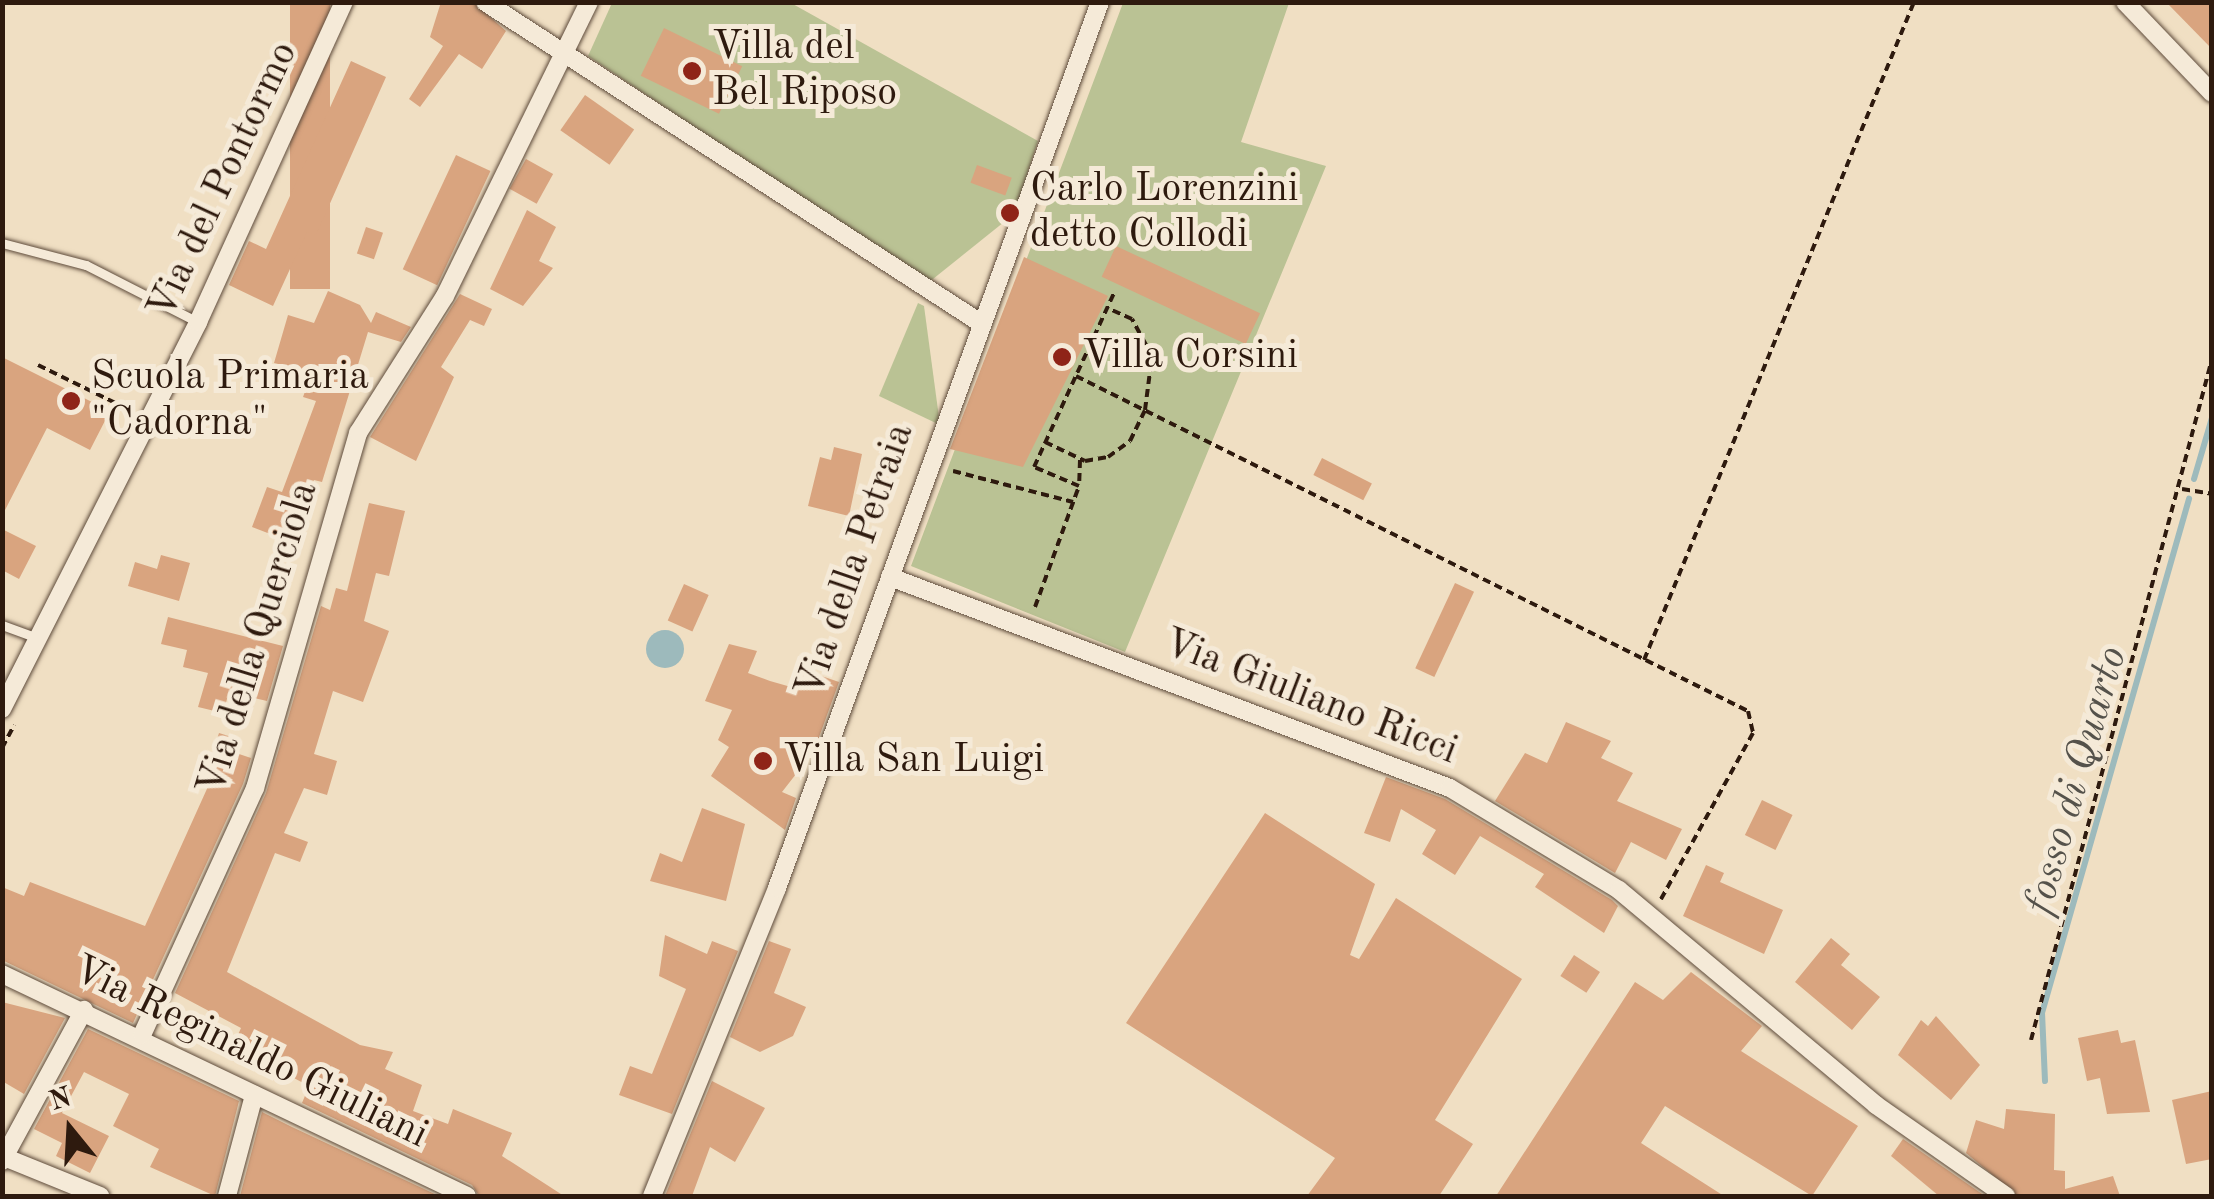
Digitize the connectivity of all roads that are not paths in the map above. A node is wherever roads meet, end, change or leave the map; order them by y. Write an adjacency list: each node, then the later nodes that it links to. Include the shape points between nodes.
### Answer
1 (344, 2): 9 (street, Via del Pontormo)
2 (485, 2): 6 (street)
3 (589, 2): 6 (street, Via della Querciola)
4 (1100, 2): 10 (street, Via della Petraia)
5 (2125, 2): 7 (street)
6 (561, 55): 10 (street); 17 (street, Via della Querciola, via 445,296 358,432 255,788)
7 (2212, 94)
8 (2, 243): 9 (lane, via 86,265)
9 (198, 322): 13 (street, Via del Pontormo)
10 (979, 322): 11 (street, Via della Petraia)
11 (890, 577): 23 (street, Via della Petraia); 24 (street, Via Giuliano Ricci, via 1419,773 1589,868 1876,1105)
12 (2, 624): 13 (lane)
13 (39, 638): 14 (street, Via del Pontormo)
14 (2, 709)
15 (2, 974): 16 (street, Via Reginaldo Giuliani)
16 (84, 1010): 17 (street, Via Reginaldo Giuliani); 19 (street)
17 (142, 1035): 18 (street, Via Reginaldo Giuliani)
18 (254, 1095): 21 (street); 22 (street, Via Reginaldo Giuliani)
19 (4, 1159): 20 (street)
20 (100, 1196)
21 (227, 1196)
22 (467, 1196)
23 (652, 1196)
24 (2006, 1196)

